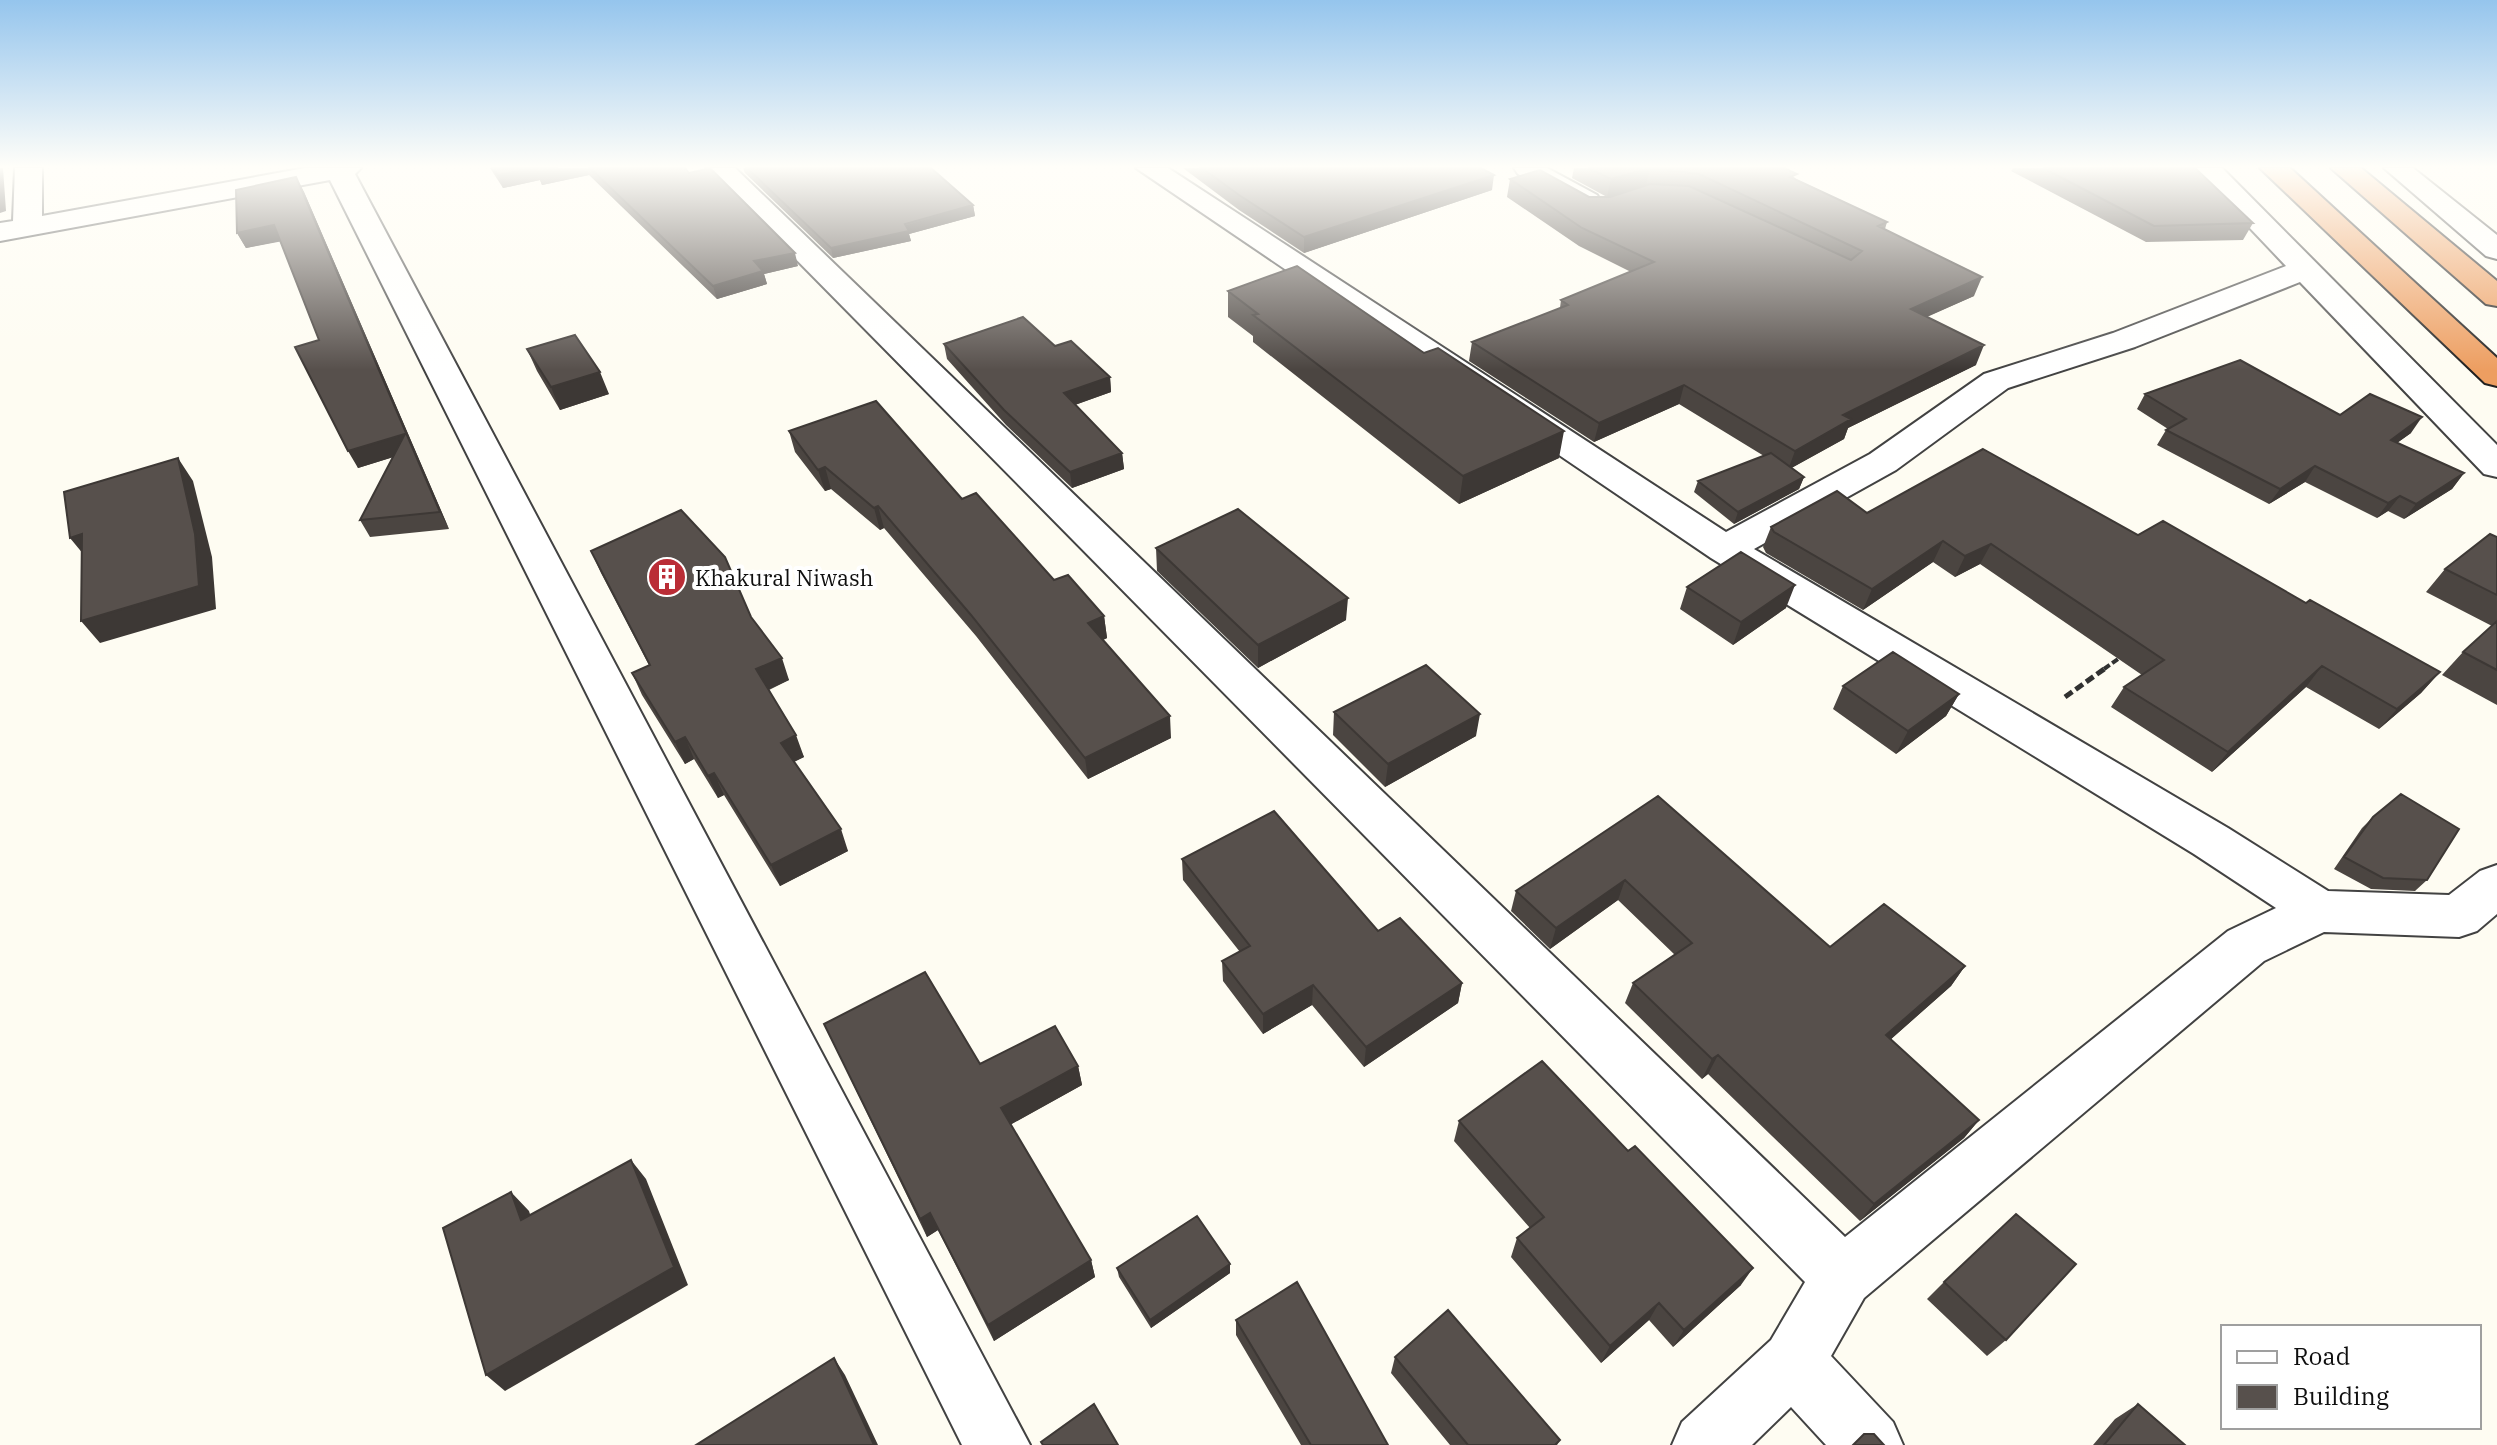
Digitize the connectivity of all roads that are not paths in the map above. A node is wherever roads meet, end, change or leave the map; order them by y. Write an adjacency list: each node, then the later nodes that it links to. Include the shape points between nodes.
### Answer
1 (376, 235): 18 (street)
2 (788, 235): 16 (street)
3 (1252, 235): 13 (street)
4 (2275, 235): 9 (street)
5 (2346, 235): 11 (highway)
6 (2424, 235): 10 (highway)
7 (2479, 235): 8 (street)
8 (2497, 250)
9 (2308, 268): 12 (street); 13 (street, via 2124,340 1996,381 1883,462)
10 (2497, 297)
11 (2497, 376)
12 (2497, 466)
13 (1725, 549): 15 (street)
14 (2497, 885): 15 (street, via 2459,916)
15 (2319, 911): 16 (street, via 2246,946)
16 (1843, 1277): 17 (street)
17 (1793, 1362): 19 (street); 20 (street)
18 (997, 1445)
19 (1705, 1445)
20 (1870, 1445)

